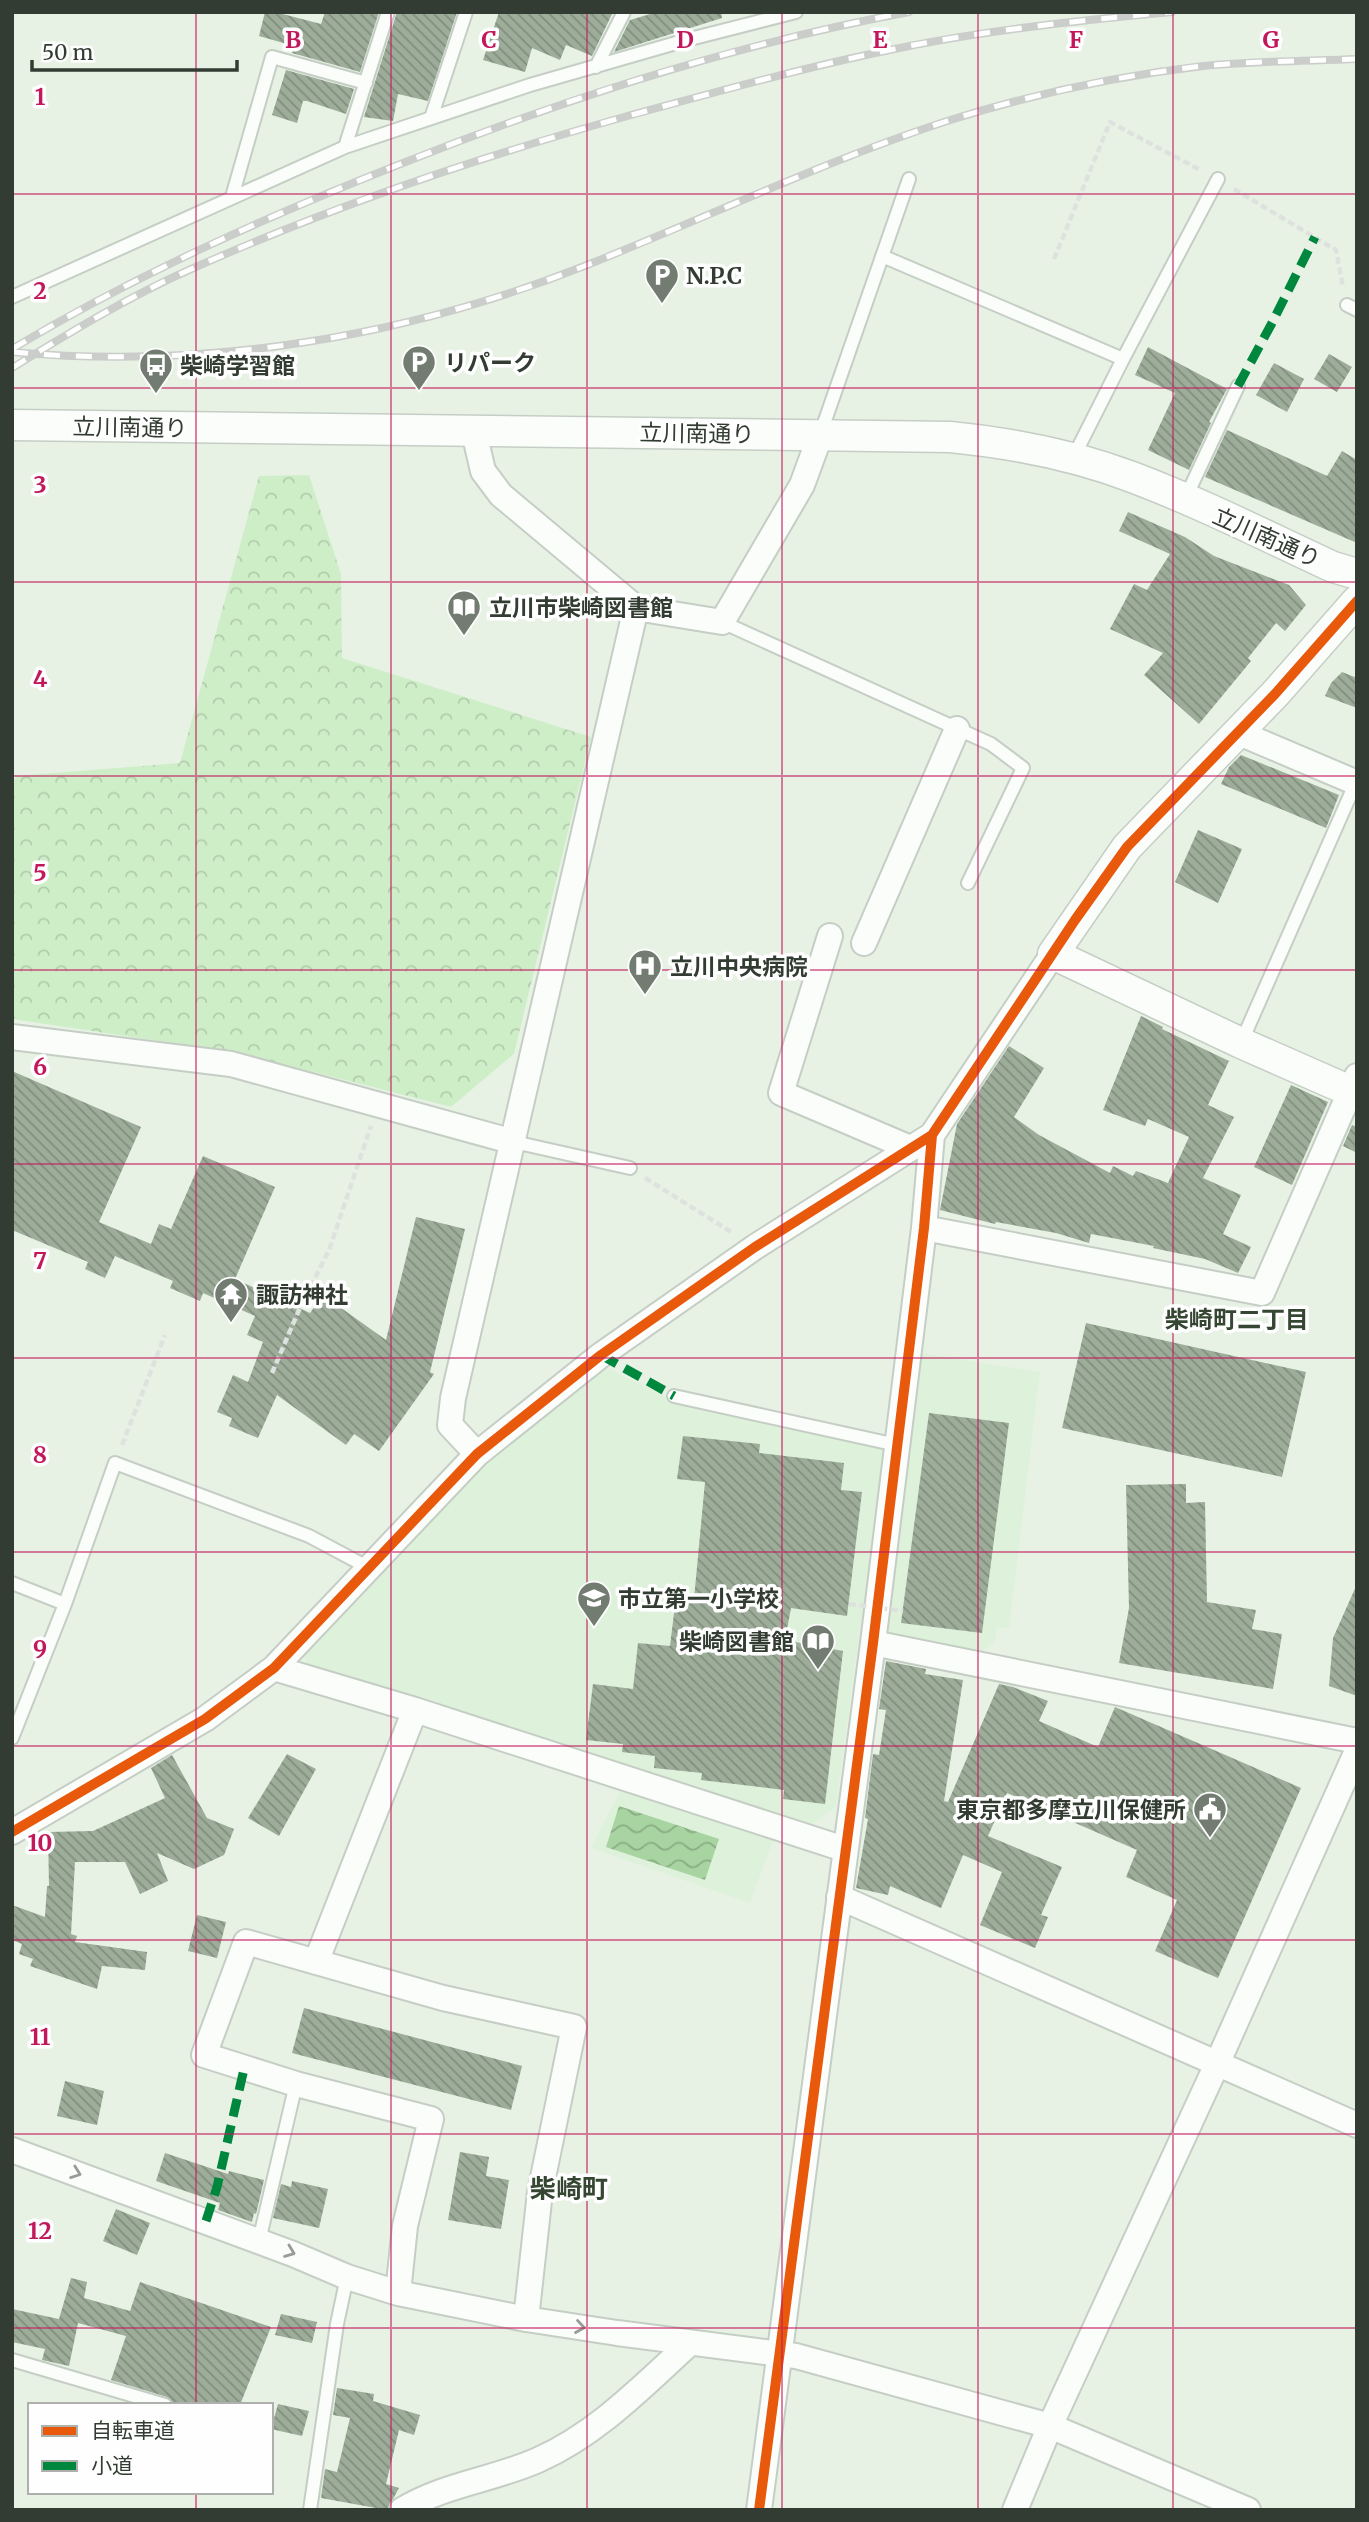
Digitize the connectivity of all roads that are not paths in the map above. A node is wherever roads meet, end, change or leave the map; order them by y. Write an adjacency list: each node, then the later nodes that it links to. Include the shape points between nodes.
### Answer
1 (388, 12): 7 (lane)
2 (466, 12): 8 (lane)
3 (624, 12): 6 (lane)
4 (793, 13): 5 (lane)
5 (767, 15): 6 (lane)
6 (596, 66): 8 (lane)
7 (366, 83): 9 (lane); 12 (lane, via 272,57)
8 (431, 118): 9 (lane)
9 (345, 147): 12 (lane)
10 (909, 179): 13 (lane)
11 (1219, 179): 15 (lane)
12 (232, 197): 14 (lane)
13 (881, 256): 15 (lane); 19 (lane)
14 (12, 297)
15 (1123, 359): 20 (lane)
16 (1238, 386): 21 (lane)
17 (12, 425): 18 (street, 立川南通り)
18 (474, 432): 19 (street, 立川南通り); 24 (street, via 483,471 501,495)
19 (820, 436): 20 (street, 立川南通り, via 950,436); 25 (street, via 802,485)
20 (1073, 458): 21 (street, 立川南通り)
21 (1185, 500): 22 (street, 立川南通り)
22 (1357, 574)
23 (1357, 601): 27 (street)
24 (636, 608): 25 (street); 37 (street)
25 (723, 622): 26 (lane)
26 (957, 729): 29 (lane, via 991,744 1023,768); 31 (street)
27 (1237, 732): 28 (street); 32 (street, via 1127,847)
28 (1357, 783): 34 (lane)
29 (968, 883)
30 (830, 936): 38 (street, via 781,1093)
31 (864, 943)
32 (1053, 954): 34 (street); 36 (street)
33 (12, 1037): 37 (street, via 231,1063)
34 (1241, 1043): 35 (street)
35 (1355, 1087): 40 (street, via 1262,1293)
36 (932, 1135): 38 (street); 40 (street)
37 (513, 1142): 39 (lane); 43 (street, via 453,1398 450,1425)
38 (910, 1148): 43 (street, via 755,1247 601,1355)
39 (630, 1168)
40 (924, 1228): 42 (street)
41 (674, 1396): 42 (lane)
42 (897, 1445): 47 (street)
43 (477, 1454): 44 (street)
44 (369, 1568): 46 (lane, via 309,1536 115,1462); 48 (street)
45 (12, 1583): 46 (lane)
46 (65, 1604): 50 (lane)
47 (873, 1643): 51 (street); 54 (street)
48 (274, 1668): 49 (street); 53 (street, via 205,1719)
49 (415, 1710): 54 (street); 56 (street)
50 (12, 1738)
51 (1357, 1741)
52 (1357, 1751): 57 (street)
53 (12, 1832)
54 (844, 1849): 55 (street)
55 (839, 1897): 57 (street); 66 (street)
56 (316, 1962): 58 (street, via 246,1942 204,2055); 64 (street, via 443,1998 574,2027 540,2192)
57 (1217, 2064): 59 (street); 69 (street)
58 (296, 2084): 61 (lane); 63 (street, via 431,2119 405,2226)
59 (1357, 2125)
60 (12, 2150): 61 (street, one-way to 61)
61 (259, 2241): 62 (street, one-way to 62)
62 (347, 2277): 63 (street); 70 (lane)
63 (398, 2293): 64 (street)
64 (526, 2319): 65 (street, one-way to 65)
65 (690, 2343): 66 (street); 71 (street, via 582,2436 537,2460 425,2496)
66 (779, 2353): 69 (street); 72 (street)
67 (12, 2360): 68 (lane)
68 (158, 2403)
69 (1050, 2426): 73 (street); 74 (street)
70 (310, 2510)
71 (402, 2510)
72 (759, 2510)
73 (1016, 2510)
74 (1248, 2510)

